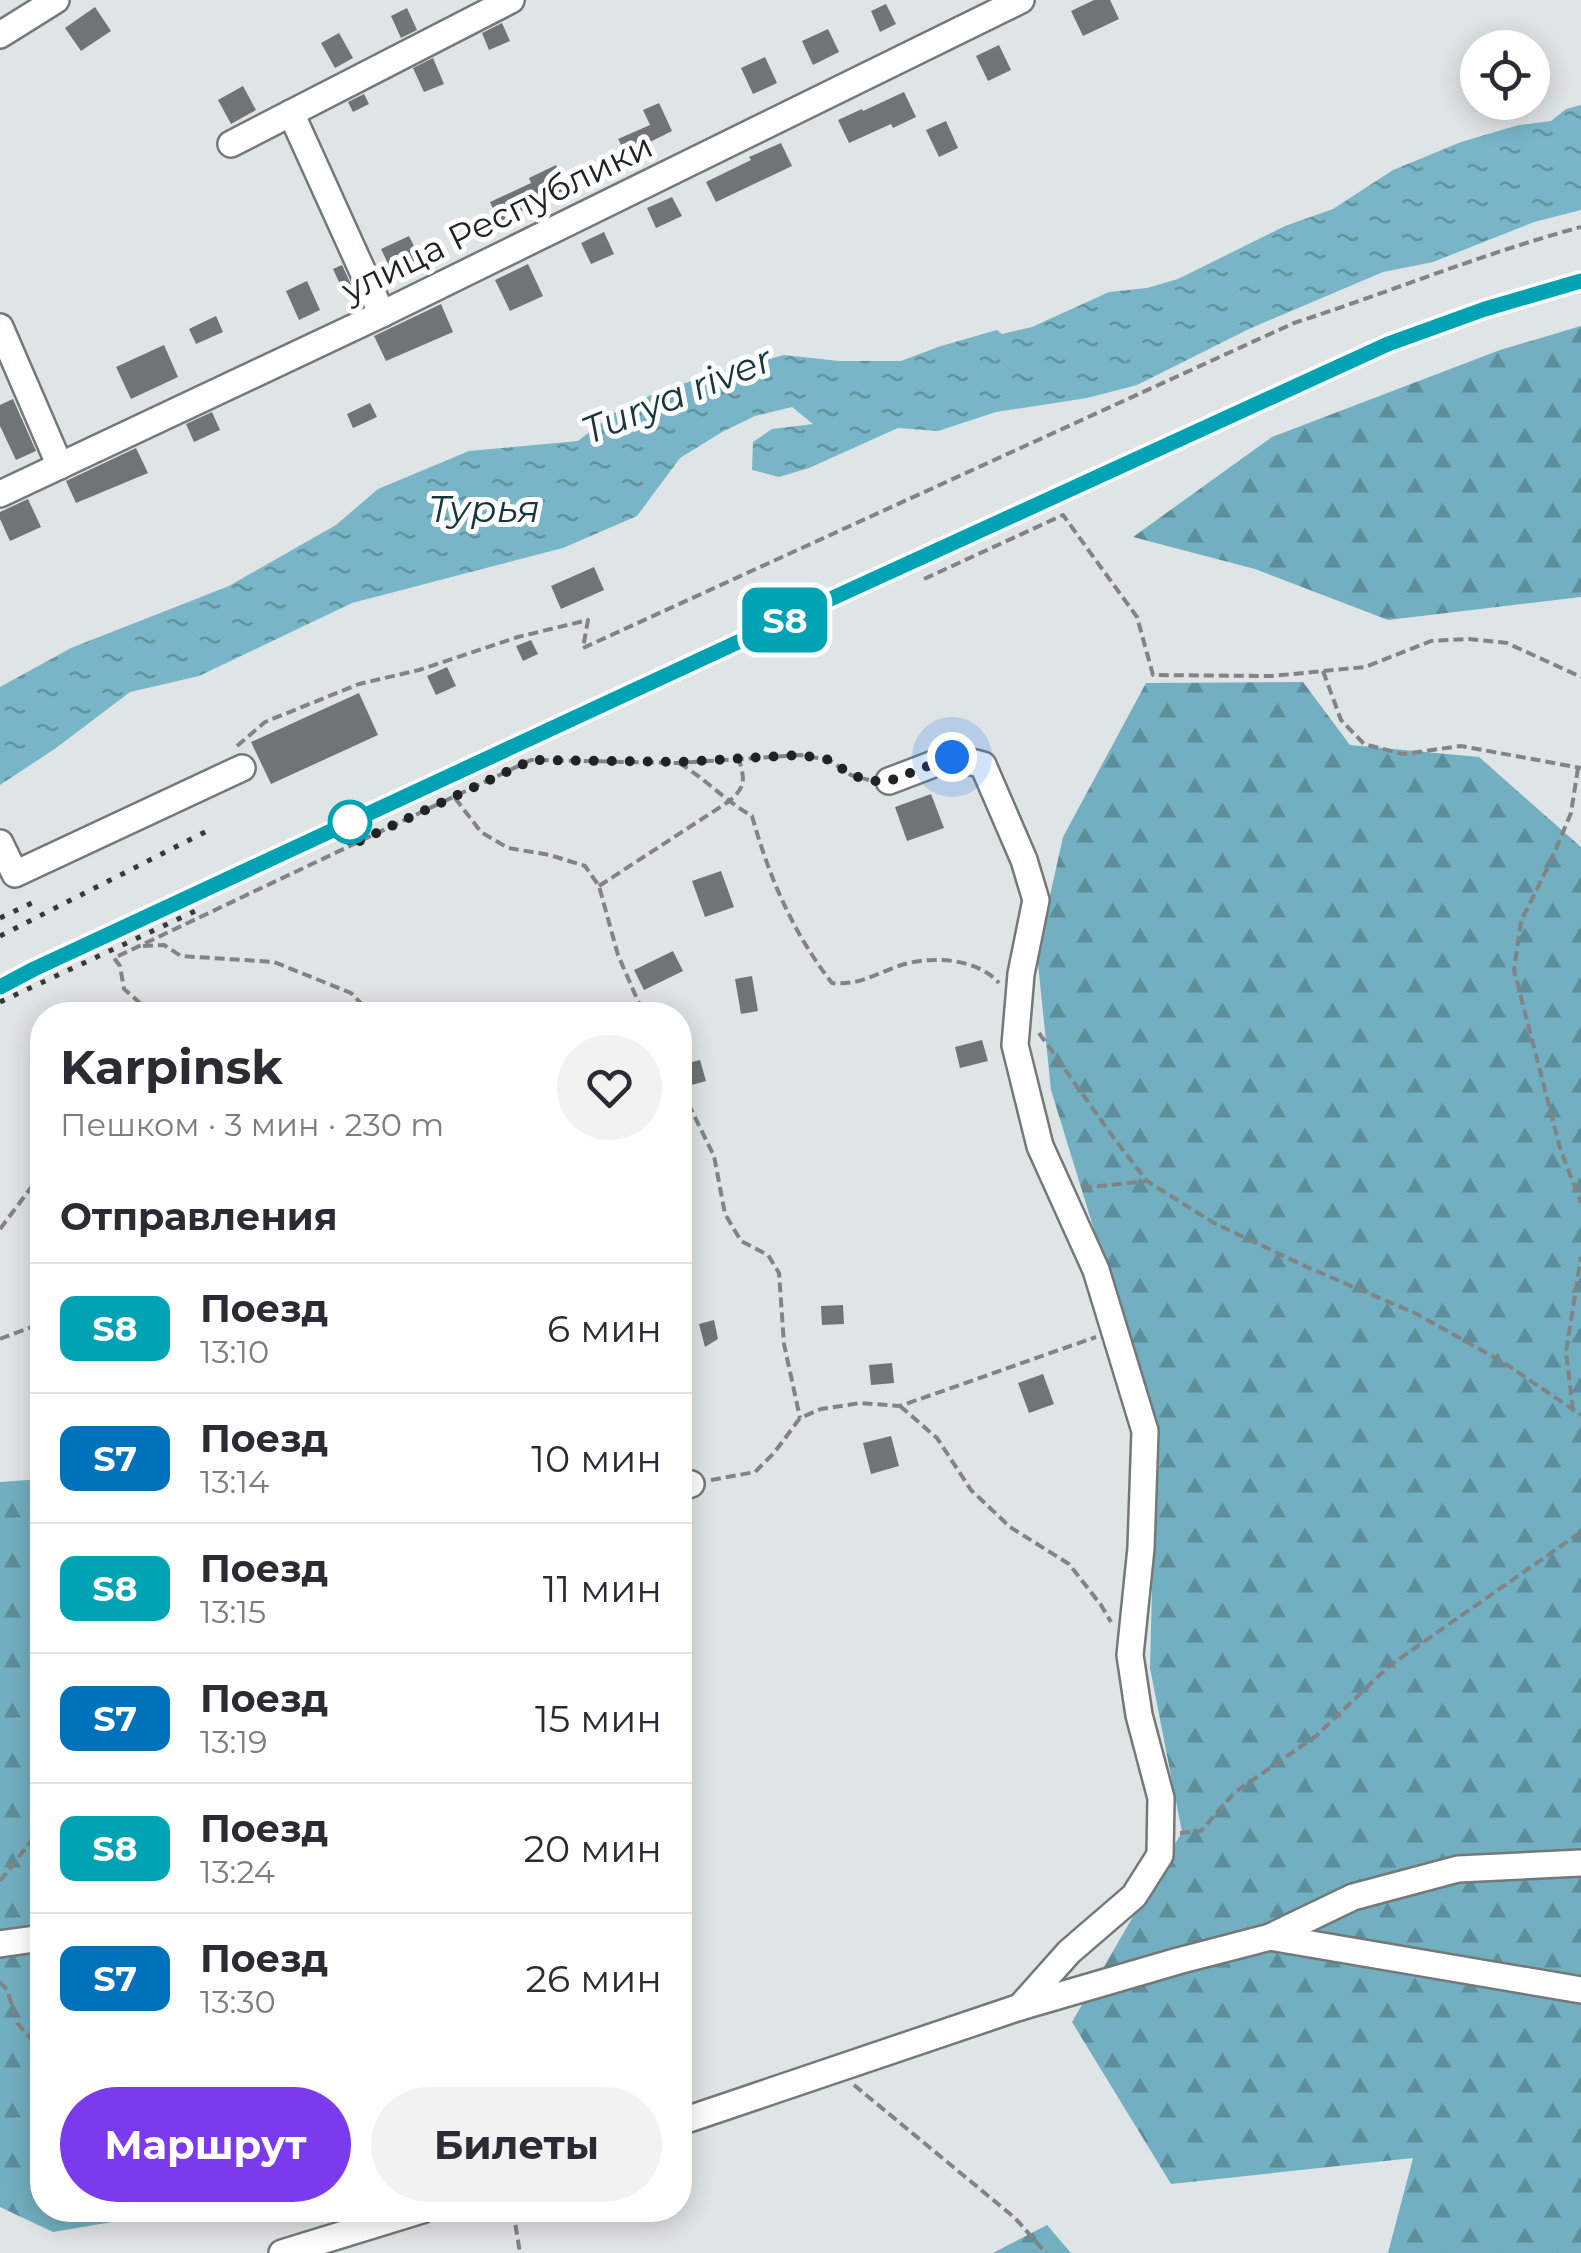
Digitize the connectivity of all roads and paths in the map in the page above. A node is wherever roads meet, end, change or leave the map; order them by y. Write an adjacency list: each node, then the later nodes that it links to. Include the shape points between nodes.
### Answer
1 (56, 0): 4 (street)
2 (511, 0): 5 (street)
3 (1011, 2): 8 (street, улица Республики)
4 (0, 36)
5 (291, 113): 6 (street); 8 (street)
6 (230, 144)
7 (1581, 227): 17 (path, via 1294,323 583,648 588,620 359,684 266,722 236,746)
8 (382, 314): 10 (street, улица Республики)
9 (0, 328): 10 (street)
10 (60, 466): 11 (street, улица Республики)
11 (0, 494)
12 (924, 580): 13 (path, via 1062,515 1137,617 1153,674)
13 (1323, 671): 14 (path, via 1365,667 1431,642 1470,639 1507,643); 18 (path, via 1341,720 1364,744 1403,754 1460,746)
14 (1581, 678)
15 (739, 759): 16 (path); 19 (path, via 800,755); 21 (path, via 744,778)
16 (679, 762): 20 (path, via 532,760); 21 (path)
17 (242, 768): 22 (street, via 15,874)
18 (1580, 768): 34 (path, via 1571,813 1521,920 1514,970)
19 (889, 781): 28 (street, via 952,757 983,765 1036,900)
20 (454, 797): 23 (path, via 482,832 508,848 585,866); 24 (path)
21 (728, 802): 23 (path); 28 (path, via 752,816 777,890 832,982 851,984 912,962 953,961 993,976)
22 (0, 843)
23 (599, 886): 27 (path)
24 (138, 946): 25 (path, via 114,958 124,989); 26 (path, via 164,945 181,956 209,960 274,962 351,992)
25 (139, 1002)
26 (360, 1002)
27 (638, 1002)
28 (1018, 1002): 33 (street, via 1014,1045 1040,1146)
29 (1038, 1031): 31 (path)
30 (692, 1111): 43 (path, via 714,1156 725,1214 741,1241 768,1255 779,1273 784,1344)
31 (1147, 1180): 33 (path); 41 (path, via 1214,1224 1417,1314)
32 (30, 1189): 35 (path)
33 (1061, 1191): 38 (street)
34 (1581, 1203)
35 (0, 1229)
36 (1581, 1257): 41 (path, via 1566,1352)
37 (30, 1327): 39 (path)
38 (1114, 1331): 40 (path); 47 (street, via 1145,1430 1130,1654 1161,1798)
39 (0, 1339)
40 (900, 1406): 43 (path, via 860,1403); 46 (path, via 937,1438 971,1490 1010,1527 1069,1564)
41 (1573, 1410): 42 (path)
42 (1581, 1415)
43 (800, 1418): 44 (path, via 755,1472)
44 (694, 1484)
45 (1581, 1532): 47 (path, via 1388,1666 1316,1736 1234,1793 1201,1832)
46 (1110, 1621)
47 (1160, 1835): 56 (street, via 1160,1855 1134,1896 1069,1952)
48 (30, 1842): 50 (path)
49 (1581, 1863): 51 (street, via 1458,1869 1353,1898)
50 (0, 1881)
51 (1270, 1938): 55 (street); 56 (street)
52 (30, 1940): 53 (street)
53 (0, 1944)
54 (0, 1982): 57 (path)
55 (1581, 1990)
56 (1020, 2007): 58 (street)
57 (30, 2038)
58 (836, 2070): 59 (street); 64 (path, via 1015,2218)
59 (692, 2118)
60 (383, 2222): 62 (street)
61 (514, 2222): 63 (path)
62 (282, 2253)
63 (520, 2253)
64 (1046, 2253)

